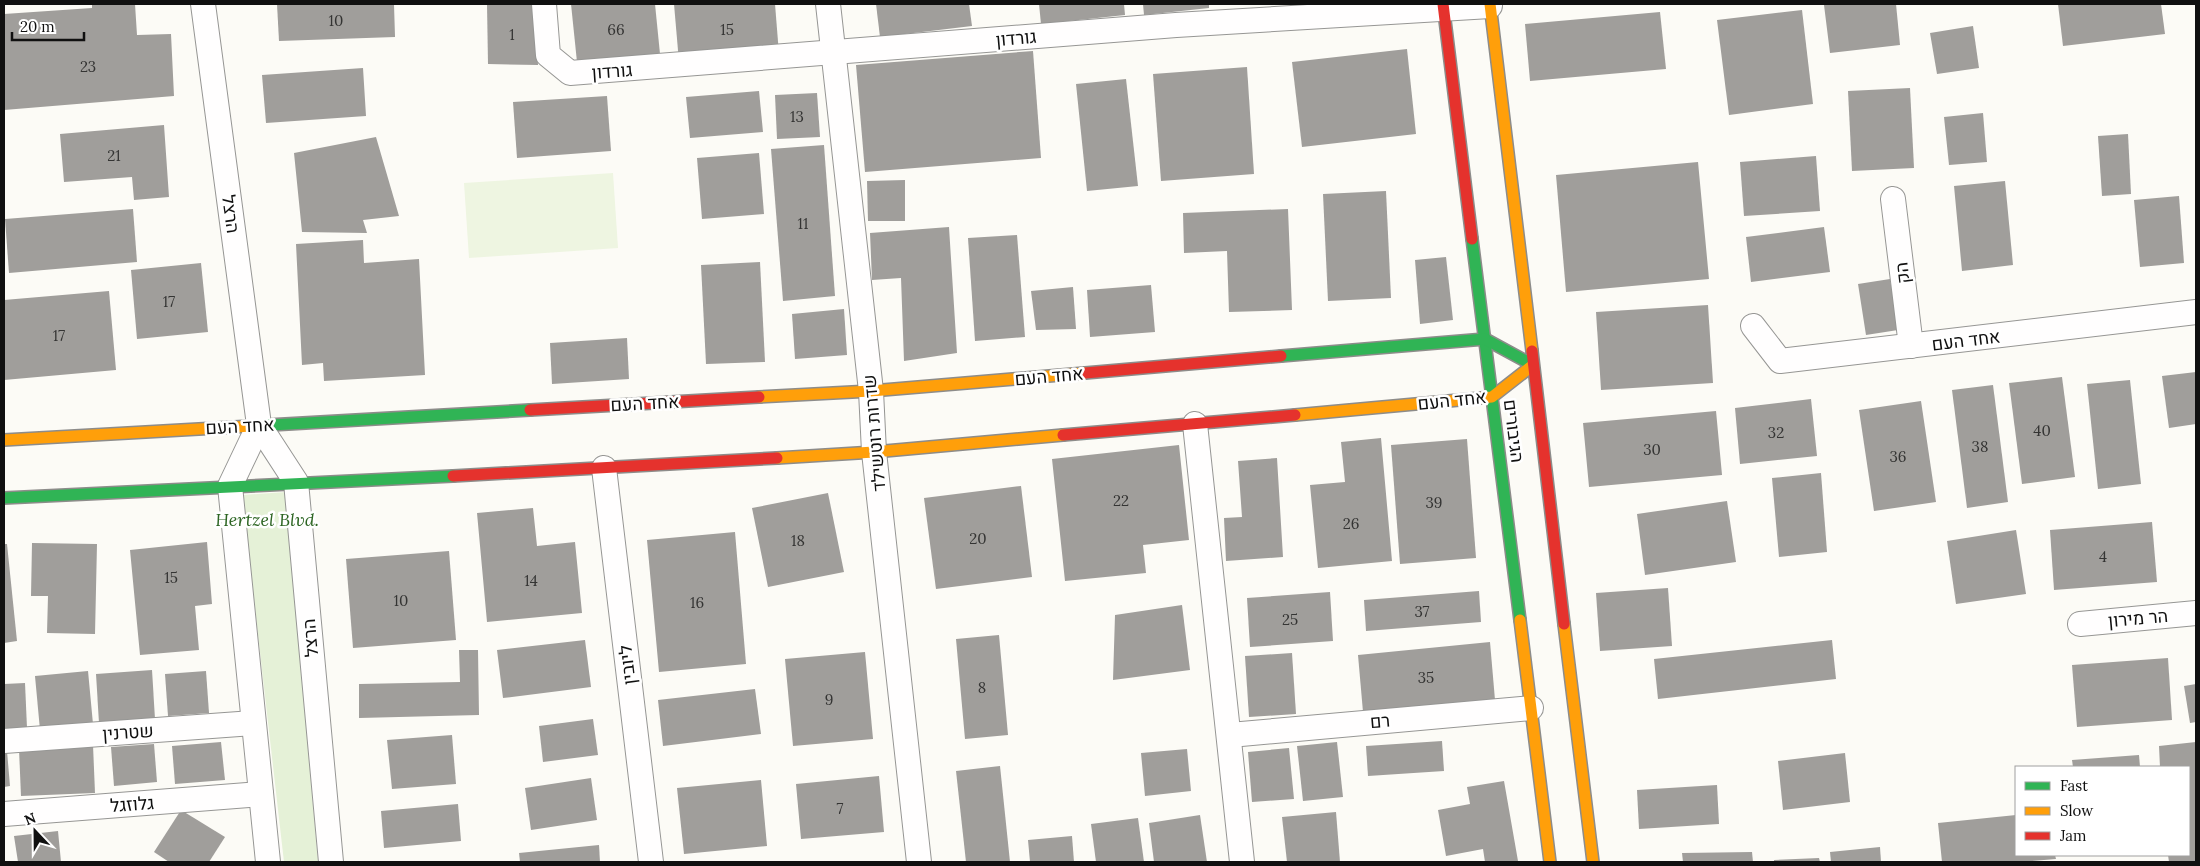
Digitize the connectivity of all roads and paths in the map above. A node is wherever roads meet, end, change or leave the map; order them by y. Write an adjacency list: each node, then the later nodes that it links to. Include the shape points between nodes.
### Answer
1 (203, 4): 16 (street, הרצל)
2 (544, 4): 6 (street, גורדון, via 548,55 570,73)
3 (828, 4): 6 (street, שדרות רוטשילד)
4 (1490, 5): 5 (street, גורדון); 12 (street, הגיבורים)
5 (1444, 6): 6 (street, גורדון); 10 (street, הגיבורים)
6 (834, 53): 13 (street, שדרות רוטשילד)
7 (1893, 199): 11 (street, הק)
8 (2196, 312): 11 (street, אחד העם)
9 (1753, 326): 11 (street, אחד העם, via 1780,361)
10 (1485, 339): 12 (street); 13 (street, אחד העם); 14 (street, הגיבורים)
11 (1910, 346)
12 (1533, 365): 14 (street, אחד העם); 37 (street, הגיבורים)
13 (871, 391): 16 (street, אחד העם); 18 (street, שדרות רוטשילד)
14 (1492, 397): 15 (street, אחד העם); 25 (street, הגיבורים)
15 (1195, 424): 18 (street, אחד העם); 27 (street)
16 (259, 425): 17 (street, אחד העם); 20 (street, הרצל); 21 (street)
17 (4, 440)
18 (874, 452): 19 (street, אחד העם); 34 (street, שדרות רוטשילד)
19 (604, 468): 20 (street, אחד העם); 33 (street, ליובין)
20 (296, 482): 21 (street, אחד העם); 32 (street, הרצל)
21 (230, 486): 22 (street, אחד העם); 26 (street)
22 (4, 498)
23 (2196, 613): 24 (street, הר מירון)
24 (2080, 624)
25 (1531, 708): 27 (street, רם); 36 (street, הגיבורים)
26 (253, 723): 28 (street, שטרנין); 29 (street)
27 (1230, 735): 35 (street)
28 (4, 741)
29 (261, 794): 30 (street, גלוזגל); 31 (street)
30 (4, 814)
31 (268, 862)
32 (331, 862)
33 (651, 862)
34 (919, 862)
35 (1242, 862)
36 (1550, 862)
37 (1593, 862)

